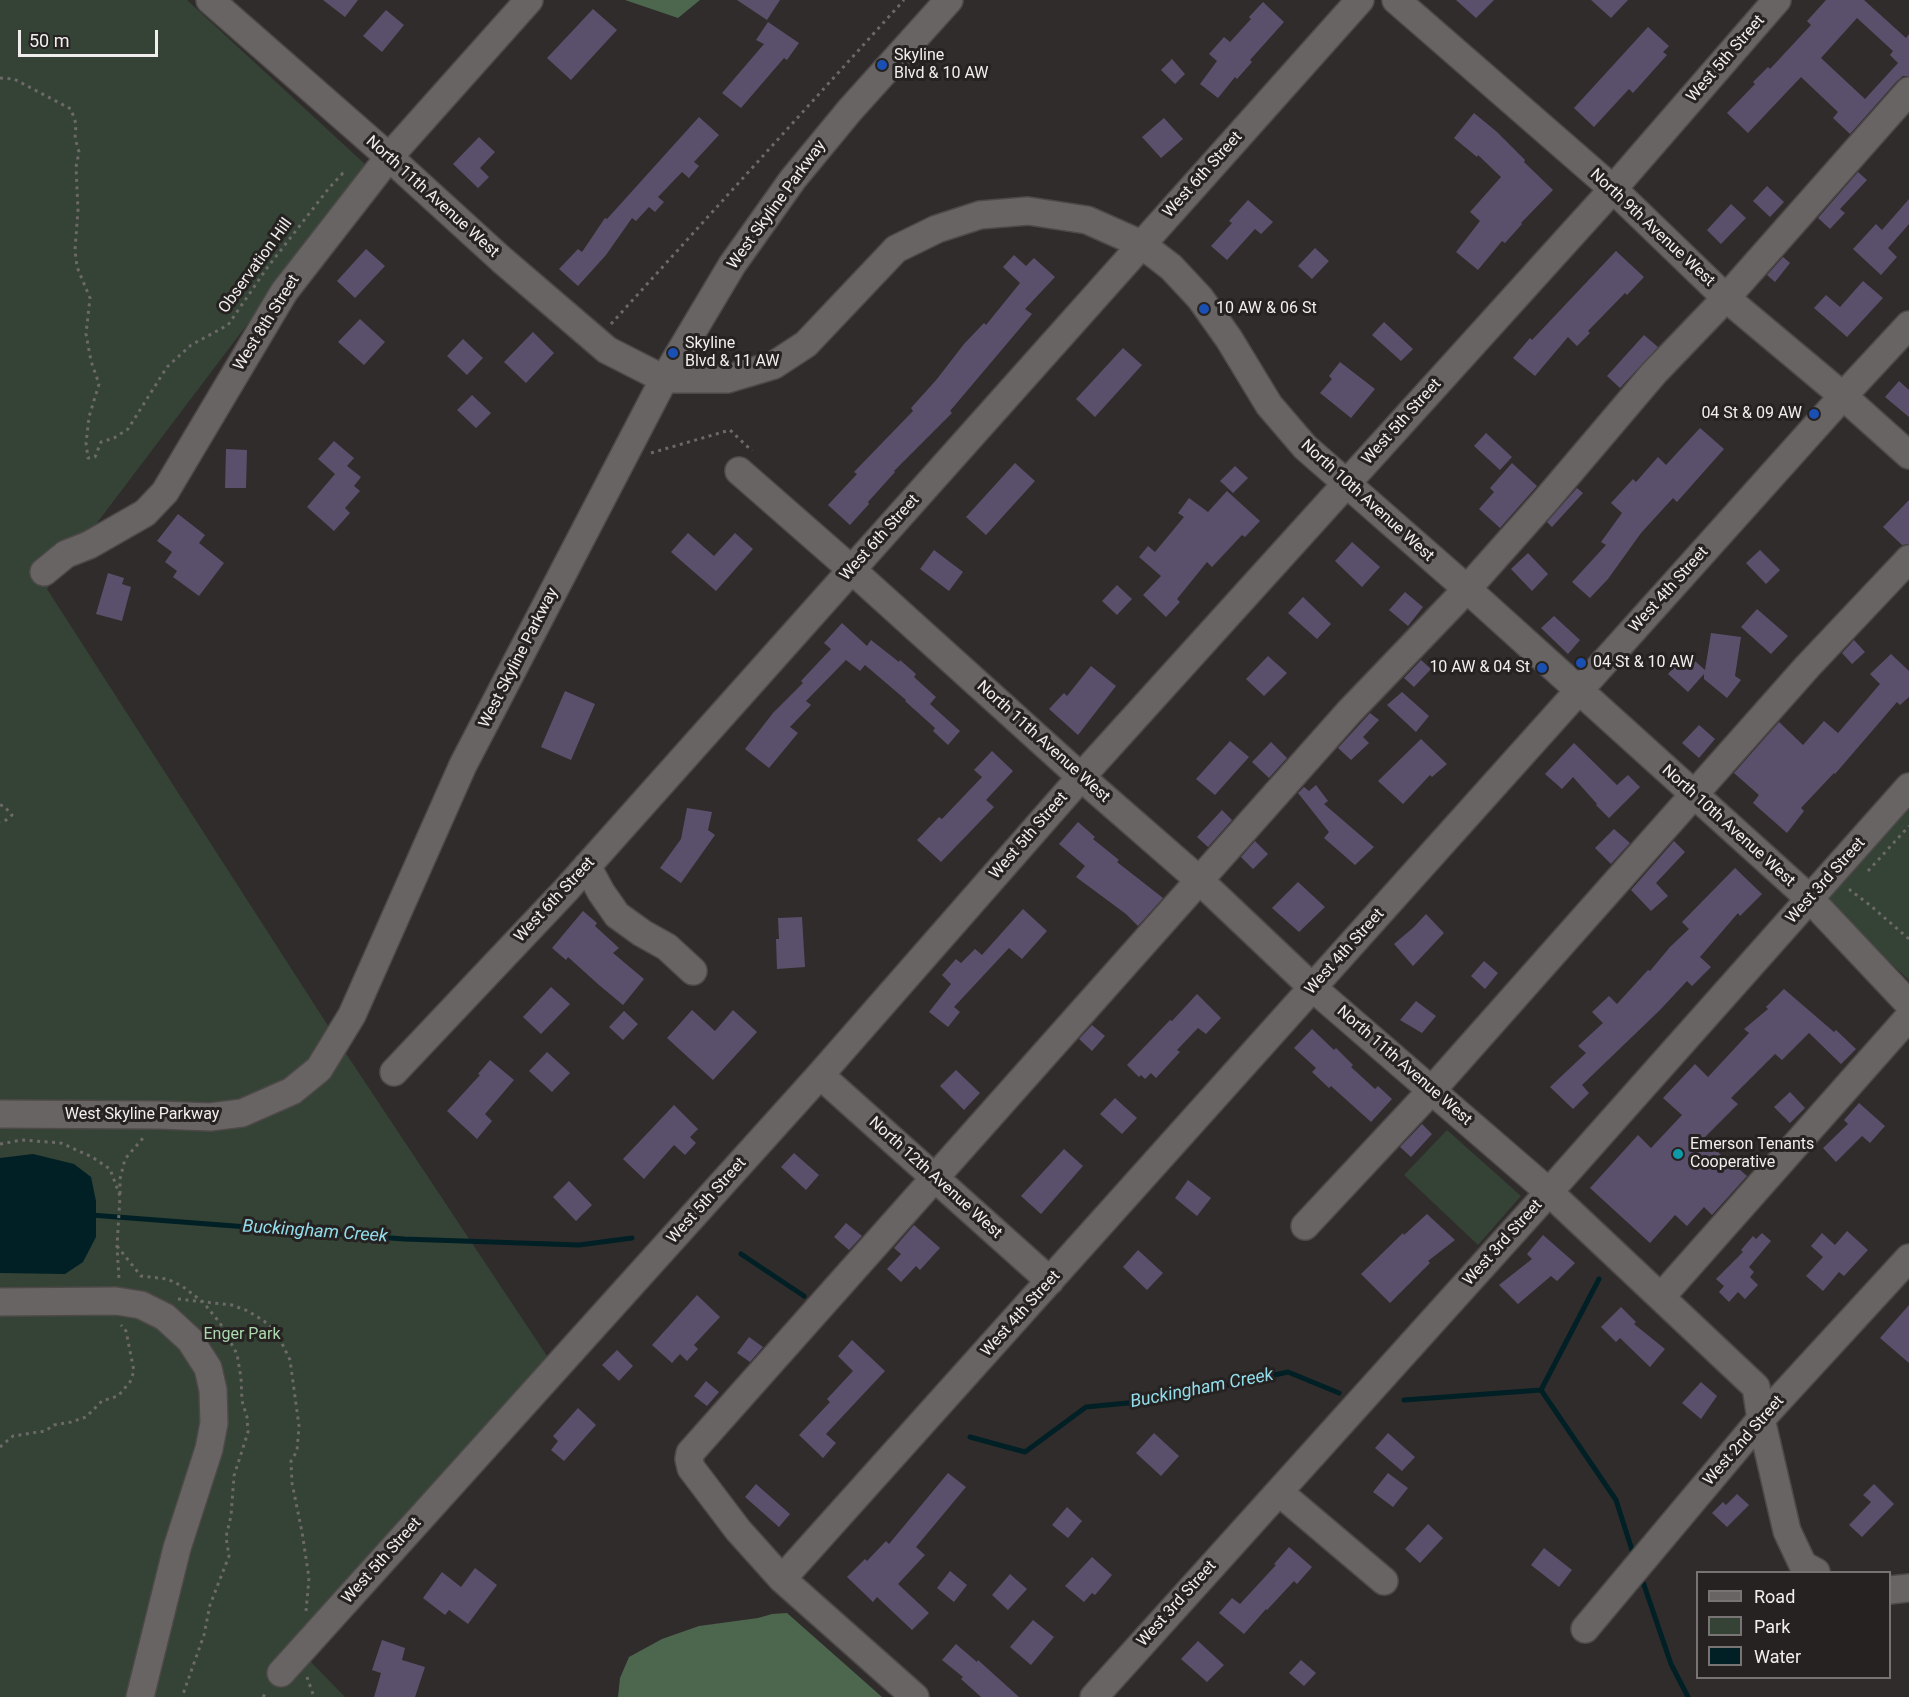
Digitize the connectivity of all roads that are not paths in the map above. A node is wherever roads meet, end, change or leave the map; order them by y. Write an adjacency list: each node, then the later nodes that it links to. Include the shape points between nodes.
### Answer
1 (210, 0): 8 (street, North 11th Avenue West)
2 (529, 0): 8 (street, West 8th Street)
3 (949, 0): 13 (street, West Skyline Parkway, via 793,179 732,266)
4 (1360, 0): 10 (street, West 6th Street)
5 (1396, 0): 9 (street, North 9th Avenue West)
6 (1777, 0): 9 (street, West 5th Street)
7 (1909, 91): 11 (street)
8 (384, 164): 13 (street, North 11th Avenue West, via 607,350); 20 (street, West 8th Street, via 284,291 165,492 145,513 66,554)
9 (1613, 189): 11 (street, North 9th Avenue West); 17 (street, West 5th Street)
10 (1141, 244): 13 (street, North 10th Avenue West, via 1087,220 1028,211 980,215 937,229 896,249 806,344 774,365 727,379); 17 (street, North 10th Avenue West, via 1171,267 1200,298 1269,405 1305,447); 19 (street, West 6th Street)
11 (1726, 298): 14 (street, North 9th Avenue West); 21 (street, via 1654,373)
12 (1909, 325): 14 (street, West 4th Street)
13 (664, 379): 36 (street, West Skyline Parkway, via 463,765 352,1016 319,1069 292,1091 267,1104 210,1118)
14 (1843, 396): 15 (street, North 9th Avenue West); 22 (street, West 4th Street)
15 (1909, 455)
16 (748, 463): 19 (street, North 11th Avenue West)
17 (1346, 484): 21 (street, North 10th Avenue West); 23 (street, West 5th Street)
18 (1909, 559): 25 (street)
19 (852, 570): 23 (street, North 11th Avenue West); 26 (street, West 6th Street)
20 (44, 572)
21 (1467, 589): 22 (street, North 10th Avenue West); 27 (street, via 1349,712)
22 (1579, 691): 25 (street, North 10th Avenue West); 30 (street, West 4th Street)
23 (1081, 777): 27 (street, North 11th Avenue West); 34 (street, West 5th Street)
24 (1909, 787): 28 (street, West 3rd Street)
25 (1694, 796): 28 (street, North 10th Avenue West); 35 (street)
26 (587, 866): 29 (street, via 617,915 667,947); 33 (street, West 6th Street)
27 (1199, 880): 30 (street, North 11th Avenue West); 37 (street)
28 (1810, 899): 31 (street, North 10th Avenue West); 38 (street, West 3rd Street)
29 (693, 971)
30 (1313, 988): 35 (street, North 11th Avenue West); 41 (street, West 4th Street)
31 (1909, 1004)
32 (1909, 1017): 42 (street)
33 (394, 1072)
34 (820, 1075): 37 (street, North 12th Avenue West); 52 (street, West 5th Street)
35 (1432, 1090): 38 (street, North 11th Avenue West); 39 (street)
36 (0, 1114)
37 (934, 1179): 41 (street, North 12th Avenue West); 47 (street, via 690,1453 691,1468)
38 (1549, 1192): 42 (street, North 11th Avenue West); 45 (street, West 3rd Street)
39 (1305, 1226)
40 (1909, 1258): 44 (street, West 2nd Street)
41 (1050, 1281): 47 (street, West 4th Street)
42 (1661, 1297): 44 (street, North 11th Avenue West, via 1756,1387)
43 (0, 1302): 53 (street, via 118,1288 165,1317 190,1340 208,1368 214,1423 209,1449 177,1548)
44 (1761, 1419): 46 (street, North 11th Avenue West, via 1787,1531 1803,1565); 51 (street, West 2nd Street)
45 (1279, 1492): 48 (street); 55 (street, West 3rd Street)
46 (1814, 1571)
47 (782, 1579): 54 (street)
48 (1384, 1581)
49 (1909, 1588): 50 (street)
50 (1891, 1590)
51 (1585, 1629)
52 (282, 1673)
53 (140, 1697)
54 (915, 1697)
55 (1094, 1697)

